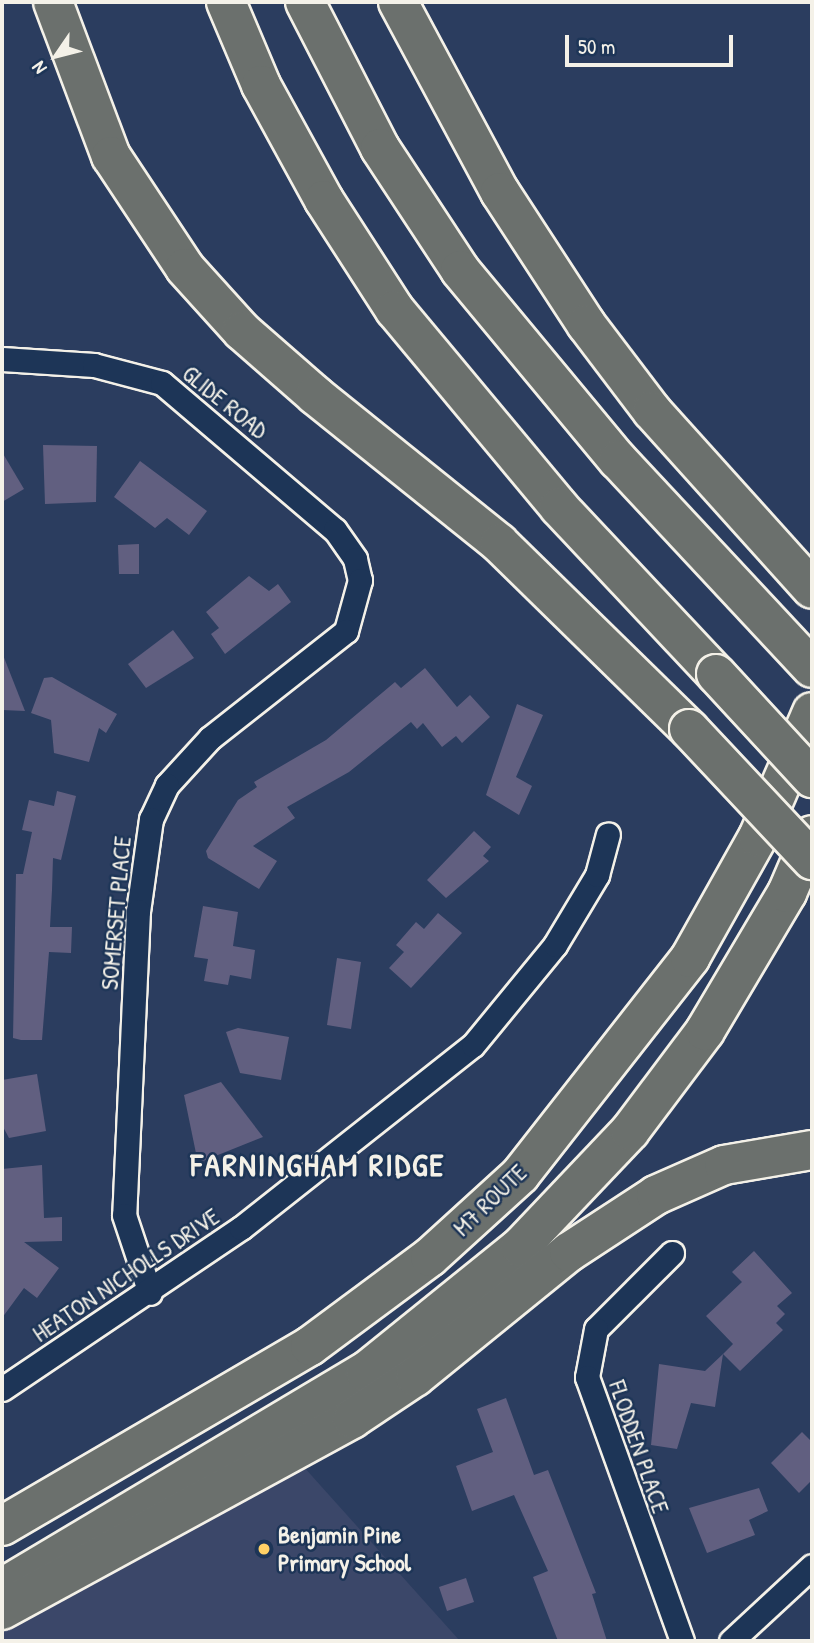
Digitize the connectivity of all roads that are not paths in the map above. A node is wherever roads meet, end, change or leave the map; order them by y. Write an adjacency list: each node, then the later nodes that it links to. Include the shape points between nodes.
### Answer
1 (53, 2): 13 (highway, bridge, via 111,156 185,268 274,359 509,551 689,729)
2 (226, 2): 10 (highway, bridge, via 261,85 324,200 395,310 532,476)
3 (305, 2): 8 (highway, via 380,148 460,270 572,408)
4 (398, 2): 7 (highway, via 500,192 586,324 652,411)
5 (2, 359): 6 (street, GLIDE ROAD, via 94,365 162,383 335,530 355,559)
6 (360, 580): 16 (street, SOMERSET PLACE, via 346,631 210,738 167,785 151,819 138,911 124,1215)
7 (812, 589)
8 (812, 668)
9 (812, 712): 18 (highway, M7 ROUTE, via 758,837 690,958 520,1175 430,1257 310,1346)
10 (812, 778)
11 (608, 834): 16 (street, HEATON NICHOLLS DRIVE, via 597,875 555,945 472,1045)
12 (812, 835): 20 (highway, via 787,893 705,1031 630,1131 520,1247 365,1372)
13 (812, 860)
14 (812, 1150): 21 (highway, via 724,1165 656,1195 569,1252 415,1377 352,1419)
15 (672, 1253): 22 (street, FLODDEN PLACE, via 596,1329 587,1377)
16 (150, 1293): 17 (street, HEATON NICHOLLS DRIVE)
17 (2, 1389)
18 (2, 1526)
19 (812, 1566): 23 (street)
20 (2, 1588)
21 (2, 1610)
22 (682, 1641)
23 (732, 1641)

